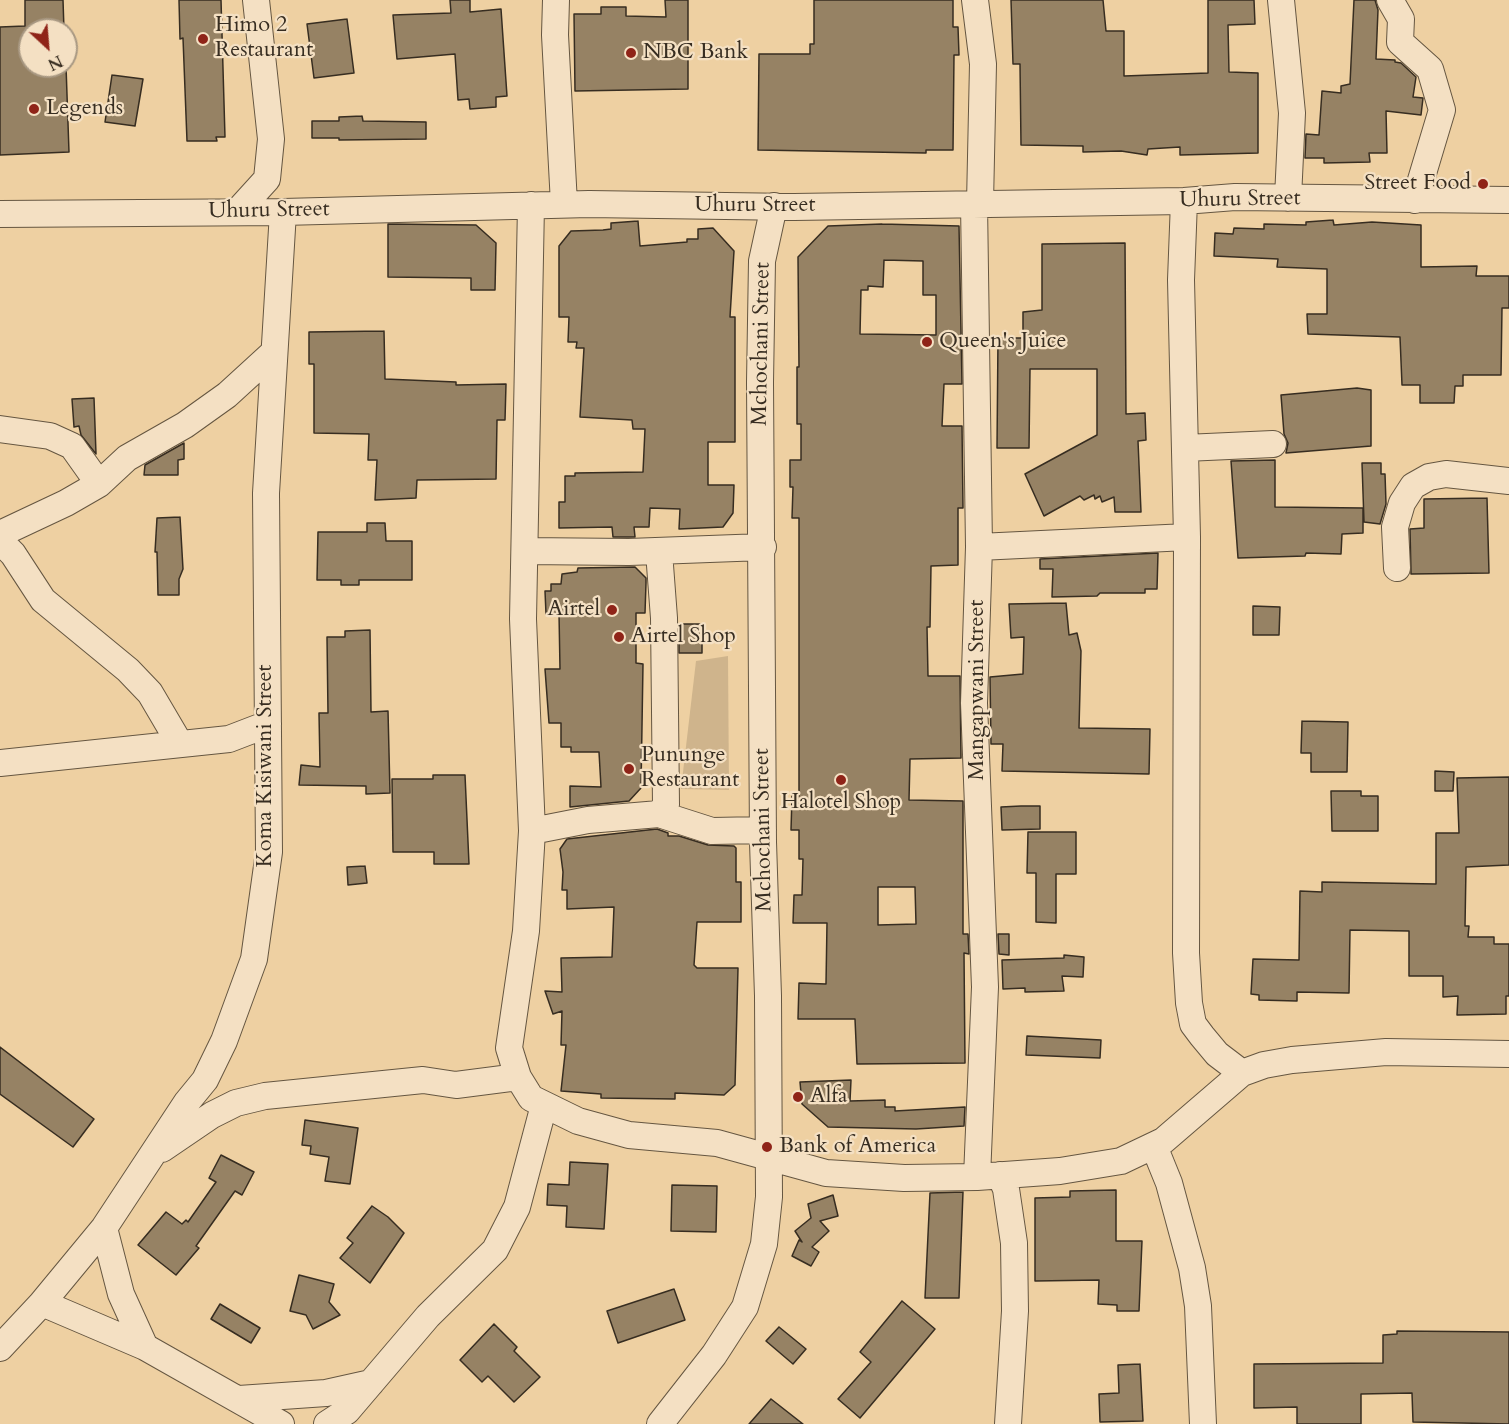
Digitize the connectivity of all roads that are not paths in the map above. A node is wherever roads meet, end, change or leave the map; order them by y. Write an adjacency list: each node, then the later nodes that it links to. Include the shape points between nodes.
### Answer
1 (256, 0): 14 (street, via 270,149 267,179)
2 (556, 0): 11 (street)
3 (975, 0): 10 (street, Mangapwani Street, via 983,64)
4 (1281, 0): 6 (street, via 1292,113)
5 (1390, 0): 7 (street, via 1401,19 1400,42 1430,69 1442,111)
6 (1288, 198): 7 (street, Uhuru Street); 9 (street, Uhuru Street)
7 (1415, 200): 8 (street, Uhuru Street)
8 (1509, 200)
9 (1184, 201): 10 (street, Uhuru Street); 20 (street, via 1181,280)
10 (977, 203): 13 (street, Uhuru Street); 26 (street, Mangapwani Street)
11 (564, 204): 12 (street, Uhuru Street); 13 (street, Uhuru Street)
12 (531, 205): 15 (street, Uhuru Street); 28 (street)
13 (774, 206): 27 (street, Mchochani Street, via 762,261)
14 (237, 212): 15 (street, Uhuru Street); 16 (street, Uhuru Street)
15 (283, 212): 17 (street, Koma Kisiwani Street)
16 (0, 214)
17 (274, 352): 22 (street, via 227,395 127,458); 31 (street, Koma Kisiwani Street, via 266,493)
18 (0, 429): 22 (street, via 50,436 72,446)
19 (1273, 444): 20 (street)
20 (1185, 448): 24 (street)
21 (1509, 481): 30 (street, via 1446,474 1413,486 1402,503 1395,527)
22 (99, 484): 23 (street)
23 (0, 534)
24 (1187, 537): 26 (street); 38 (street, via 1189,1003 1193,1024 1202,1036 1217,1054)
25 (0, 541): 32 (street, via 43,600 128,669 150,693)
26 (979, 546): 44 (street, Mangapwani Street, via 974,703)
27 (763, 547): 29 (street); 35 (street, Mchochani Street)
28 (525, 550): 29 (street); 36 (street, via 523,618)
29 (659, 552): 34 (street, via 664,618 666,805)
30 (1397, 568)
31 (268, 724): 32 (street, via 228,739); 42 (street, Koma Kisiwani Street, via 269,852 254,959 206,1080 187,1102)
32 (180, 744): 33 (street)
33 (0, 764)
34 (659, 814): 35 (street, via 712,831); 36 (street, via 588,820)
35 (763, 830): 43 (street, Mchochani Street)
36 (532, 831): 39 (street, via 526,931 509,1048)
37 (1509, 1054): 38 (street, via 1386,1052 1292,1060)
38 (1242, 1073): 41 (street)
39 (518, 1077): 40 (street, via 531,1098); 42 (street, via 456,1085 423,1080 265,1096 236,1103 212,1115)
40 (544, 1106): 43 (street, via 578,1121 629,1135 717,1143); 49 (street, via 524,1185 505,1234 478,1269 428,1316)
41 (1154, 1146): 44 (street, via 1109,1164); 55 (street, via 1169,1183 1192,1268 1198,1306)
42 (155, 1154): 45 (street, Koma Kisiwani Street)
43 (768, 1157): 44 (street, via 826,1173 904,1178); 53 (street, Mchochani Street, via 764,1244 745,1307 714,1355)
44 (989, 1176): 54 (street, Mangapwani Street, via 1006,1190 1014,1243 1015,1311)
45 (104, 1228): 46 (street, Koma Kisiwani Street); 47 (street, via 120,1294)
46 (42, 1303): 47 (street); 48 (street, Koma Kisiwani Street)
47 (145, 1347): 50 (street)
48 (0, 1348)
49 (371, 1383): 50 (street, via 326,1393); 52 (street, via 347,1411)
50 (239, 1399): 51 (street)
51 (280, 1424)
52 (327, 1424)
53 (660, 1424)
54 (1008, 1424)
55 (1203, 1424)

